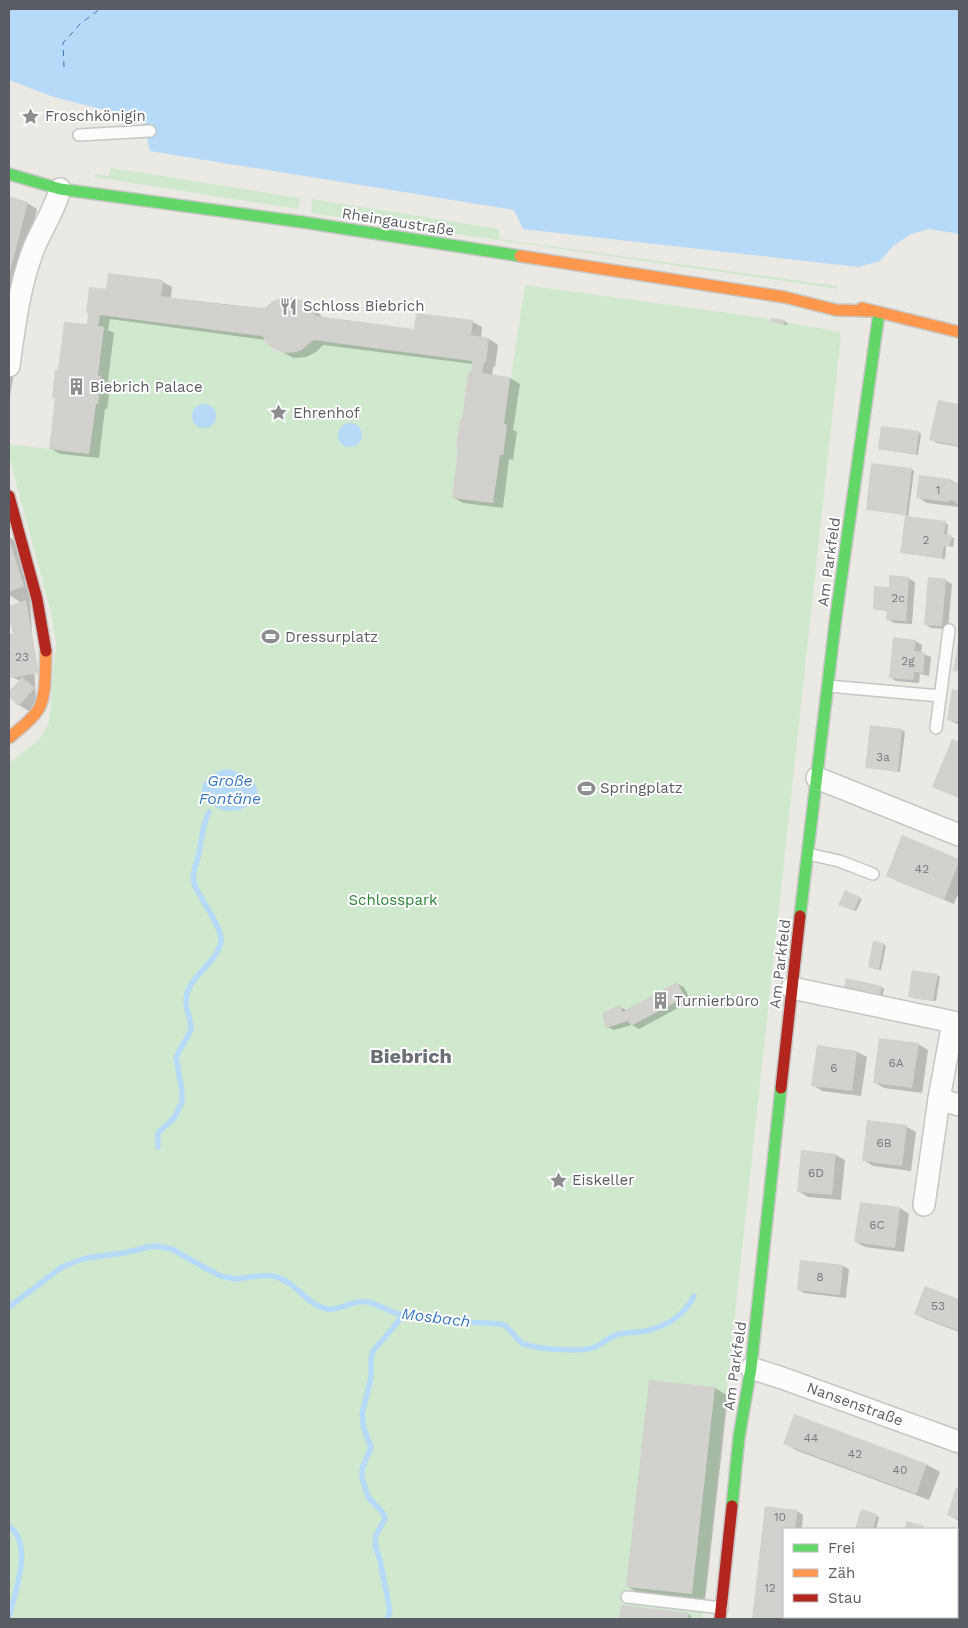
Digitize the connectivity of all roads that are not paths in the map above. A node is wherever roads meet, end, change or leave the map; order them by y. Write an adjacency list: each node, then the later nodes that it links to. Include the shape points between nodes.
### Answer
1 (150, 130): 2 (lane)
2 (79, 135)
3 (9, 174): 4 (street, Rheingaustraße)
4 (60, 189): 5 (street, Rheingaustraße, via 302,222 784,297 843,302); 7 (street, via 54,210 31,254)
5 (874, 312): 6 (street, Rheingaustraße); 11 (street, Am Parkfeld)
6 (959, 332)
7 (11, 333): 8 (street)
8 (9, 366)
9 (9, 496): 14 (street, via 37,599 46,646 43,697 39,709 30,722)
10 (949, 630): 12 (lane)
11 (828, 686): 12 (lane); 15 (street, Am Parkfeld)
12 (940, 696): 13 (lane)
13 (936, 728)
14 (9, 738)
15 (817, 778): 16 (street); 17 (street, Am Parkfeld)
16 (959, 835)
17 (808, 854): 18 (lane); 19 (street, Am Parkfeld)
18 (873, 874)
19 (792, 988): 20 (street, via 953,1022); 22 (street, Am Parkfeld)
20 (949, 1102): 21 (street)
21 (924, 1206)
22 (751, 1368): 23 (street, Nansenstraße); 25 (street, Am Parkfeld, via 739,1437)
23 (959, 1442)
24 (628, 1597): 25 (lane)
25 (721, 1613)

